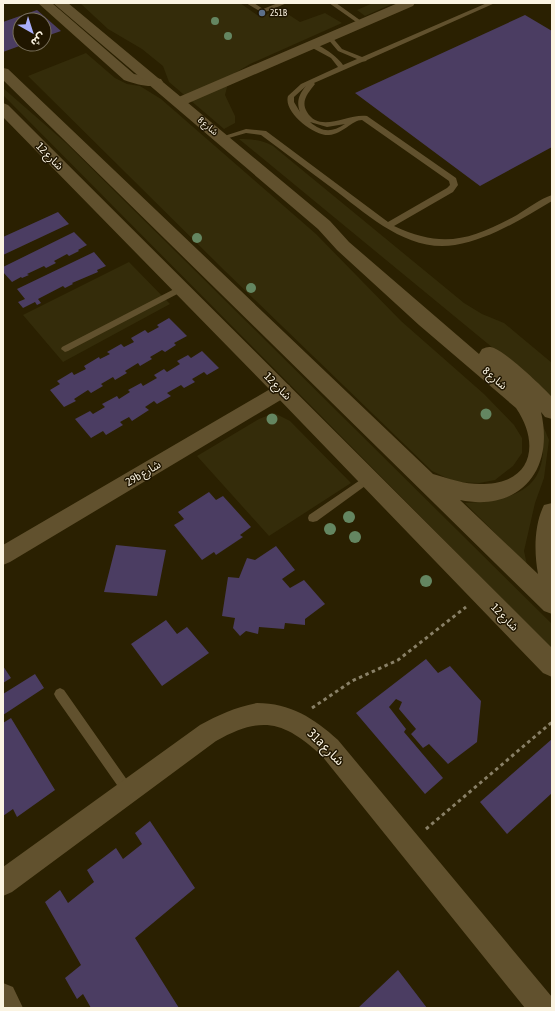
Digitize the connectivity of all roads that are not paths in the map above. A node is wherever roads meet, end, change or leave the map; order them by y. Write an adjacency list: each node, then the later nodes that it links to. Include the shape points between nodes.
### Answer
1 (44, 3): 17 (street, via 129,77)
2 (60, 3): 10 (street, شارع 8)
3 (71, 3): 10 (street, شارع 8, via 88,20)
4 (249, 3): 5 (lane, via 263,11)
5 (284, 3)
6 (332, 3): 9 (lane)
7 (409, 3): 9 (street)
8 (492, 3): 13 (lane)
9 (362, 23): 11 (street)
10 (91, 28): 17 (street, شارع 8)
11 (329, 37): 12 (street); 13 (lane, via 340,50)
12 (310, 45): 14 (lane, via 330,54); 18 (street)
13 (364, 60): 14 (lane)
14 (342, 69): 16 (lane)
15 (3, 72): 30 (street)
16 (315, 81): 20 (lane, via 301,97 301,106 306,115 317,123 326,125); 20 (lane, via 293,93 290,102 295,112 316,130 326,133 338,131 349,125)
17 (156, 82): 18 (street, شارع 8)
18 (179, 102): 21 (street, شارع 8)
19 (5, 114): 25 (street, شارع 12)
20 (352, 120): 24 (lane, via 361,117 367,119 451,178 454,183 450,190)
21 (222, 138): 23 (street, شارع 8); 24 (lane, via 246,131 263,133)
22 (552, 198): 24 (lane, via 472,240 449,243 425,242 403,235)
23 (324, 225): 28 (street, شارع 8, via 350,241 420,298 530,388); 30 (street, شارع 8, via 343,246 426,320 523,402 538,424 543,448 539,461 527,477 508,489 491,493 473,493)
24 (388, 226)
25 (182, 288): 26 (lane); 27 (street, شارع 12)
26 (65, 349)
27 (282, 390): 29 (street, شارع 12); 33 (street, 29b شارع)
28 (552, 411)
29 (369, 478): 32 (lane); 36 (street, شارع 12)
30 (427, 481): 35 (street)
31 (552, 512): 34 (street, via 546,556)
32 (313, 518)
33 (3, 556)
34 (552, 583)
35 (552, 603)
36 (552, 666)
37 (60, 694): 38 (lane)
38 (128, 792): 39 (street, 31a شارع); 42 (street, 31a شارع, via 227,721 249,714 272,714 294,720 314,732 330,748)
39 (3, 883)
40 (3, 997): 41 (street)
41 (9, 1008)
42 (543, 1008)

